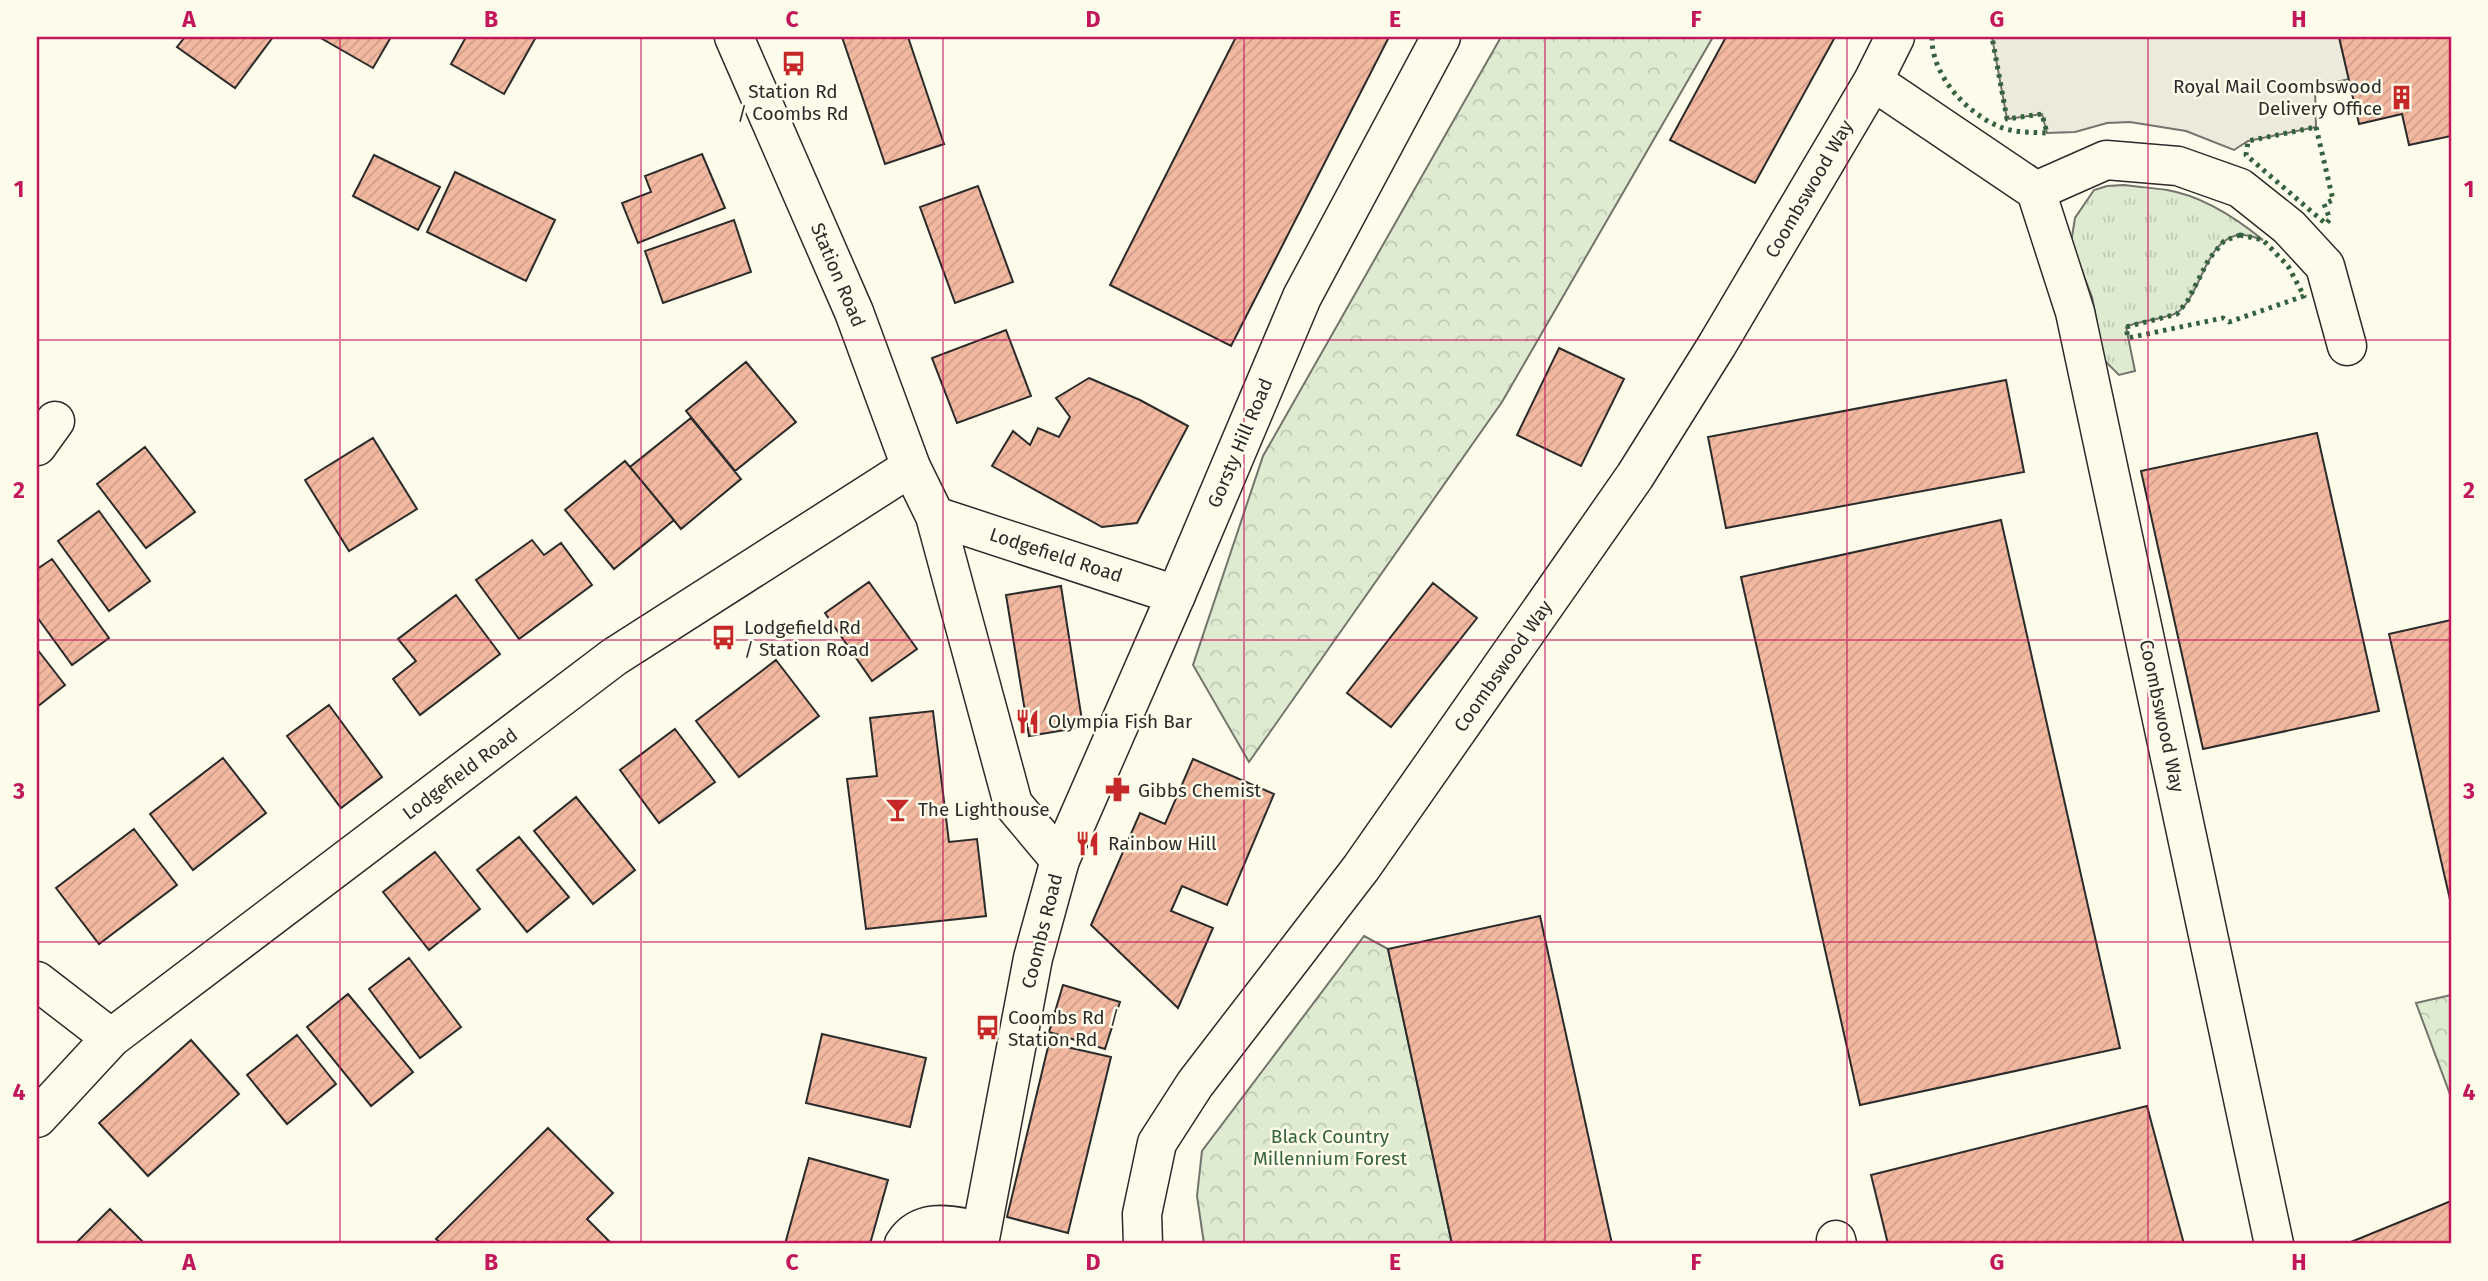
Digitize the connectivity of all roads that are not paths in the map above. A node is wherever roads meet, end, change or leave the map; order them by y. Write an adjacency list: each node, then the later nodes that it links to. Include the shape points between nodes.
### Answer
1 (734, 37): 7 (street, Station Road, via 855,312)
2 (1441, 37): 9 (street, Gorsty Hill Road, via 1302,297)
3 (1895, 37): 4 (street, Coombswood Way)
4 (1873, 81): 5 (street); 16 (street, Coombswood Way, via 1635,476 1361,868 1195,1084 1157,1143 1142,1214)
5 (2036, 191): 6 (street, via 2106,160 2178,166 2240,188 2290,227 2325,266); 17 (street, Coombswood Way, via 2075,312)
6 (2347, 346)
7 (911, 467): 8 (street, Station Road); 12 (street, Lodgefield Road, via 614,657)
8 (935, 516): 9 (street, Lodgefield Road); 10 (street, Coombs Road, via 1013,804)
9 (1176, 595): 10 (street, Gorsty Hill Road)
10 (1060, 860): 14 (street, Coombs Road, via 1033,958)
11 (37, 981): 12 (street)
12 (111, 1038): 13 (street, Lodgefield Road)
13 (37, 1118)
14 (980, 1238): 15 (street, via 941,1223 922,1227)
15 (904, 1244)
16 (1143, 1244)
17 (2274, 1244)

